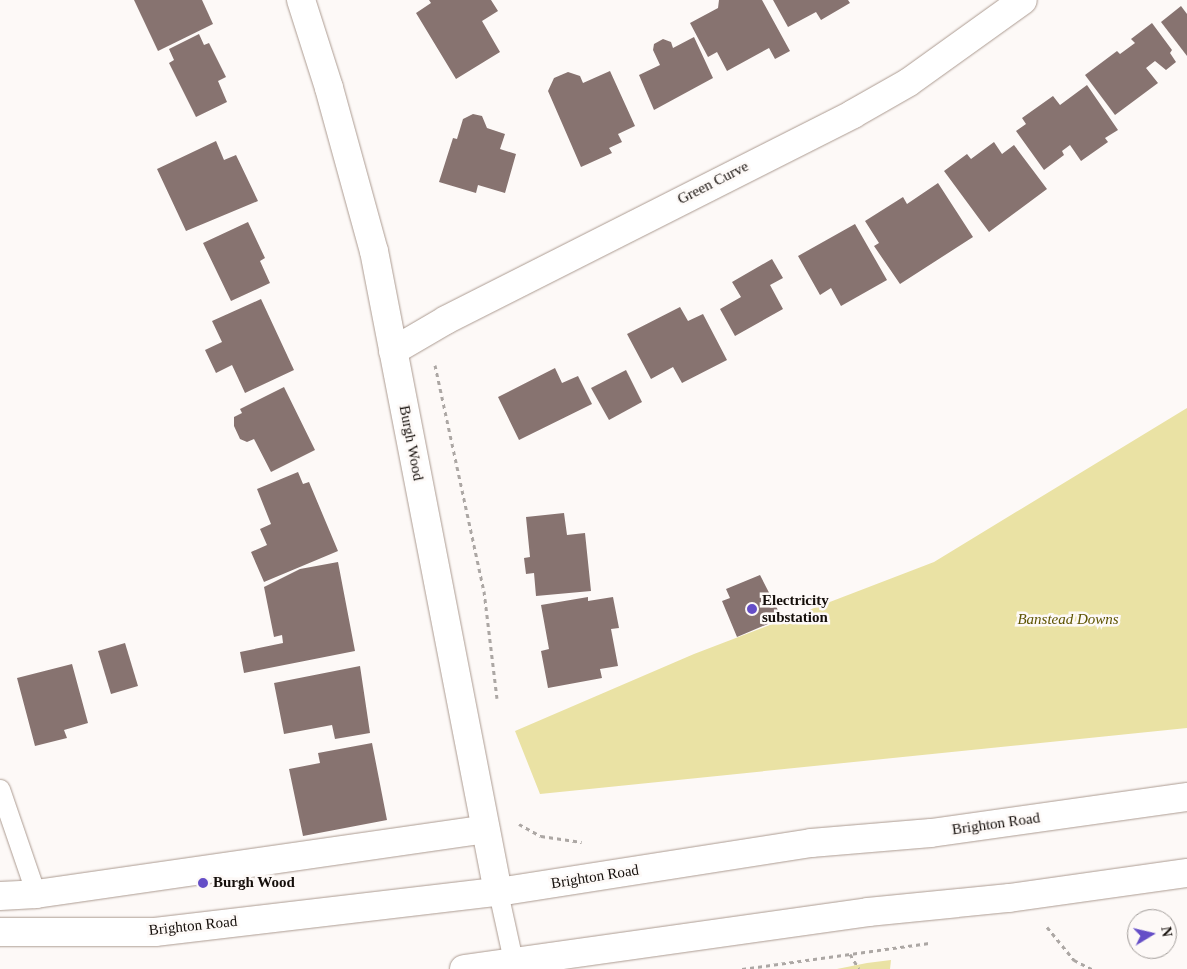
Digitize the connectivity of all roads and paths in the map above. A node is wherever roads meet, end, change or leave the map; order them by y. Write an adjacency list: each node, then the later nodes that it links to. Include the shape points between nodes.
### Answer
1 (301, 0): 4 (main road, Burgh Wood, via 374,251)
2 (1023, 0): 3 (main road, Green Curve, via 909,82 853,114)
3 (428, 331): 4 (main road, Green Curve); 5 (path, via 484,591)
4 (393, 351): 9 (main road, Burgh Wood)
5 (497, 704)
6 (0, 789): 13 (lane)
7 (1187, 797): 12 (main road, Brighton Road, via 931,833 811,843)
8 (517, 816): 10 (path, via 519,824 541,836)
9 (485, 829): 12 (main road, Burgh Wood); 13 (main road)
10 (586, 843)
11 (1187, 873): 15 (main road)
12 (498, 892): 17 (main road, Brighton Road, via 155,932); 19 (lane)
13 (36, 894): 14 (main road)
14 (0, 896)
15 (1009, 898): 16 (main road); 23 (path, via 1045,925 1074,960)
16 (868, 912): 18 (path, via 871,951); 19 (main road)
17 (0, 932)
18 (850, 954): 21 (path); 22 (path)
19 (514, 966): 20 (main road)
20 (464, 969)
21 (742, 969)
22 (859, 969)
23 (1092, 969)

